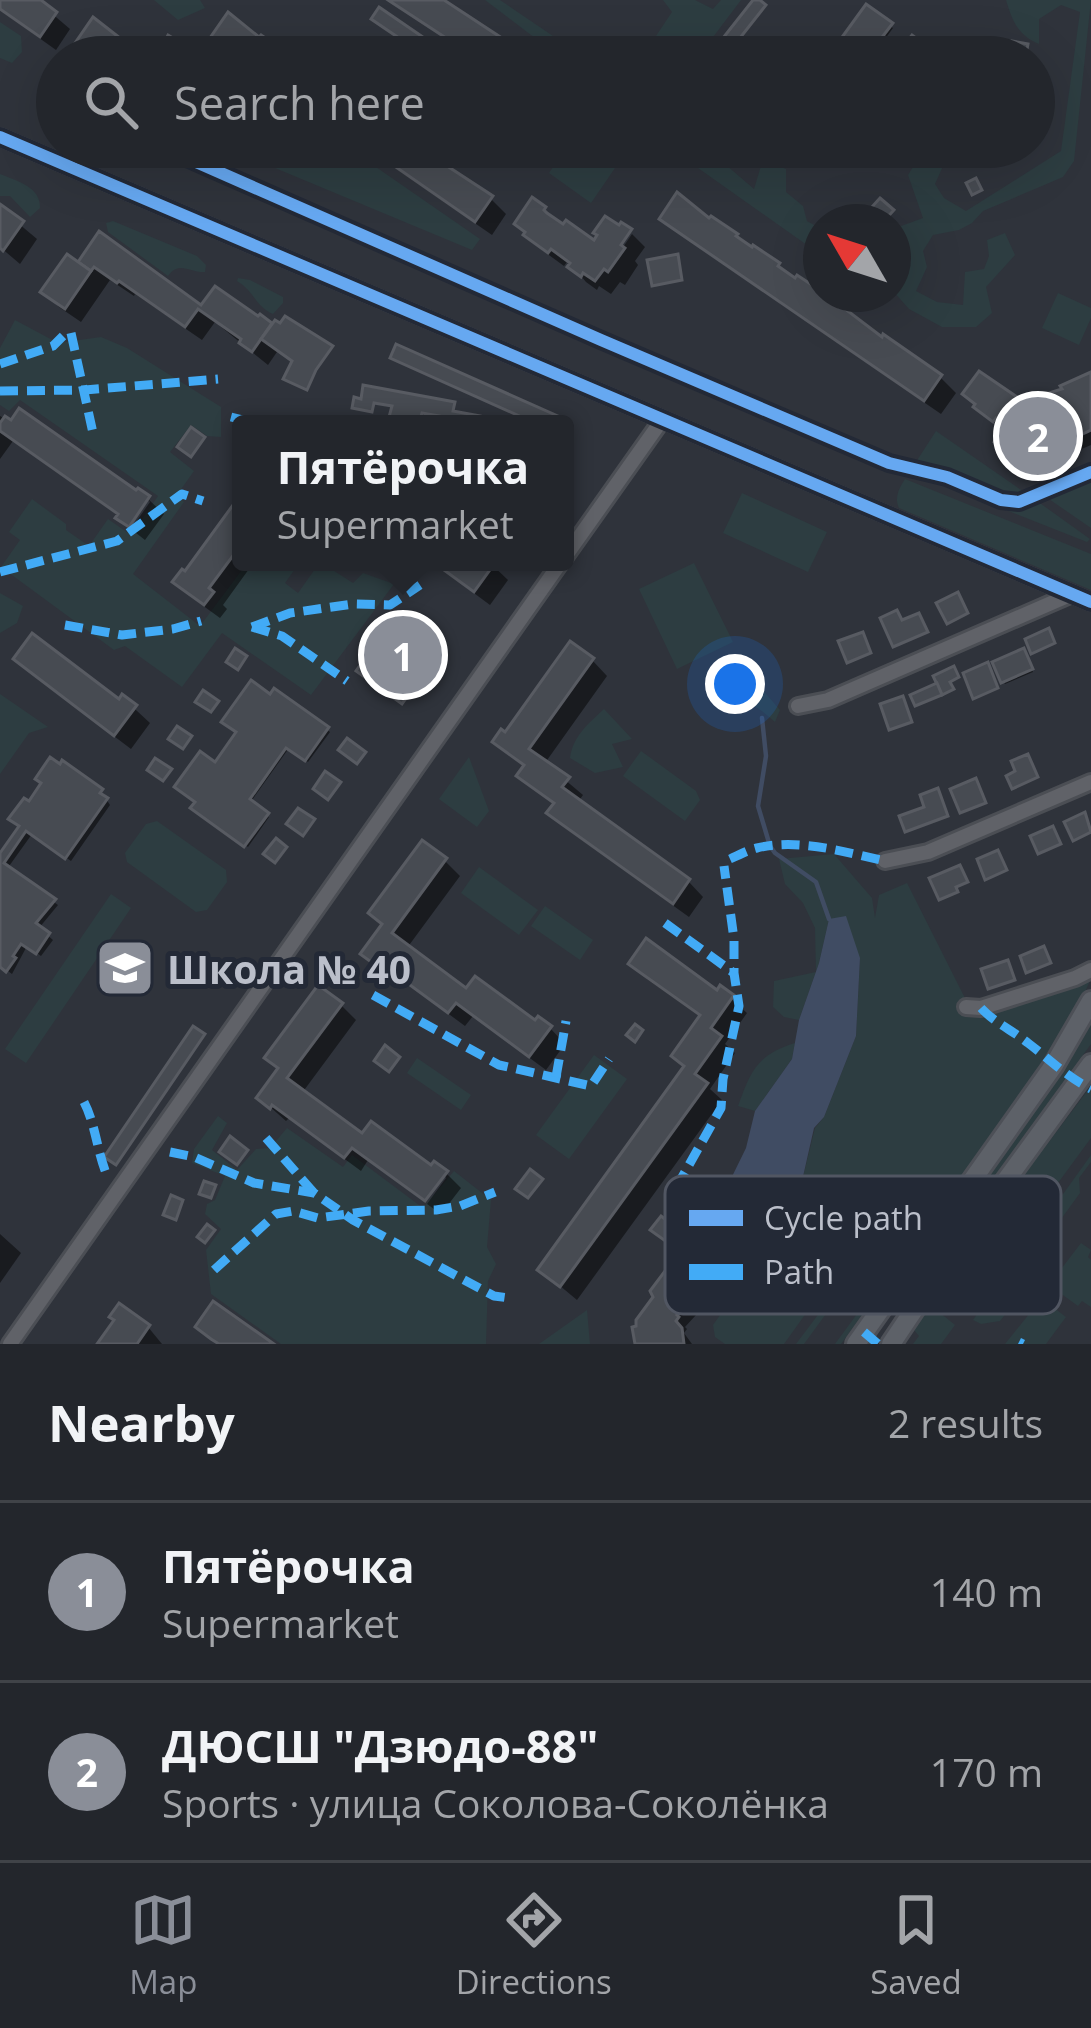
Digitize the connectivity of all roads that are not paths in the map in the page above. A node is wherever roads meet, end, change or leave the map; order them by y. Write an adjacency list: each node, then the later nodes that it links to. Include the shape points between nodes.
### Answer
1 (0, 137): 2 (street)
2 (36, 152)
3 (73, 168): 4 (street)
4 (662, 419): 5 (street); 7 (street)
5 (574, 543)
6 (555, 571): 20 (street)
7 (1072, 594): 8 (street); 9 (street)
8 (1091, 602)
9 (799, 706)
10 (1091, 782): 11 (street, via 928,852)
11 (884, 861)
12 (1091, 970): 14 (street)
13 (1091, 1001): 16 (main road)
14 (966, 1007)
15 (1091, 1064): 17 (main road)
16 (975, 1176)
17 (1009, 1176)
18 (877, 1314): 21 (main road)
19 (911, 1314): 22 (main road)
20 (10, 1344)
21 (856, 1344)
22 (891, 1344)

